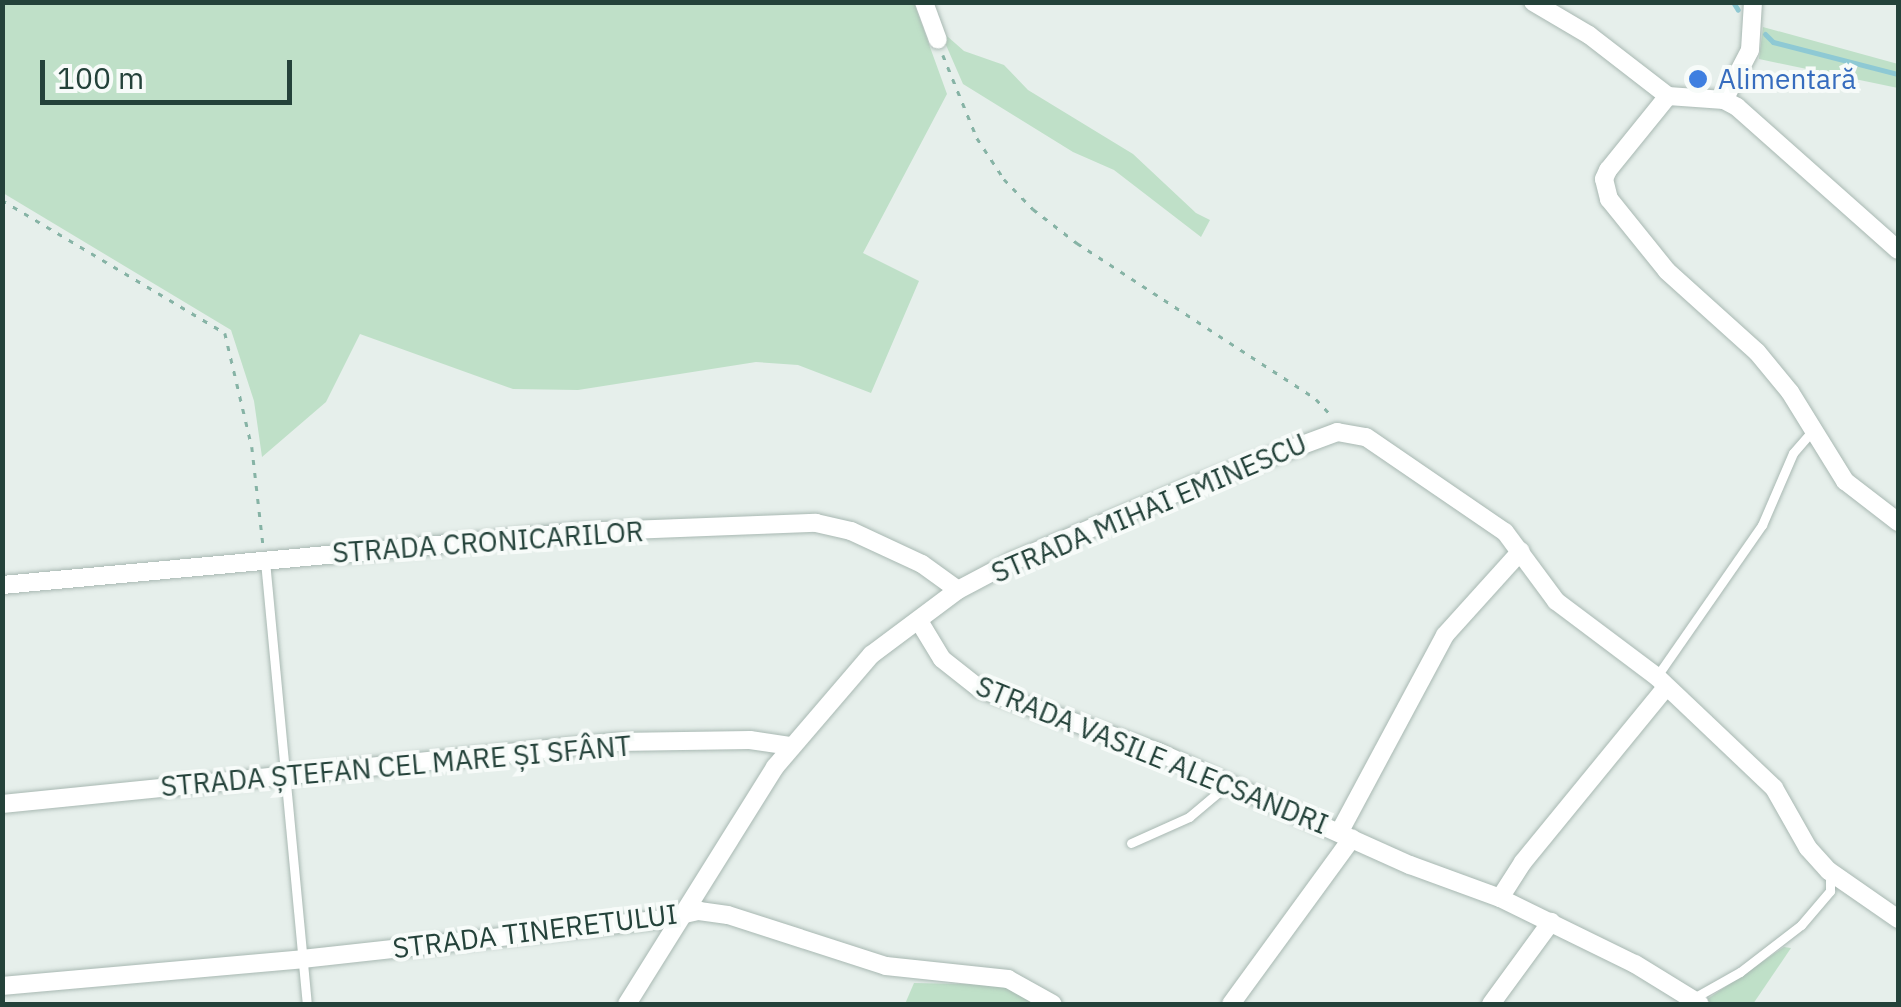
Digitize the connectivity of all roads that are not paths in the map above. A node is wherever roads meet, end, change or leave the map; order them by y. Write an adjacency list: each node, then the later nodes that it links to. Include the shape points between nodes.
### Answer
1 (924, 2): 4 (street)
2 (1534, 2): 5 (street)
3 (1752, 2): 6 (street, via 1750,50)
4 (938, 40)
5 (1668, 96): 6 (street); 8 (street, via 1608,170 1609,199 1667,271 1756,352)
6 (1724, 100): 7 (street, via 1784,145)
7 (1898, 250)
8 (1812, 430): 9 (street, via 1846,482); 15 (lane, via 1792,453 1762,525)
9 (1898, 522)
10 (1521, 551): 13 (street, STRADA MIHAI EMINESCU, via 1481,514 1366,437 1337,432 1046,546); 15 (street, via 1556,601); 20 (street, via 1444,635)
11 (264, 561): 12 (street, STRADA CRONICARILOR); 13 (street, STRADA CRONICARILOR, via 594,531 816,523 852,531 922,564); 17 (lane)
12 (2, 585)
13 (958, 590): 14 (street, STRADA MIHAI EMINESCU)
14 (919, 620): 16 (street, STRADA MIHAI EMINESCU, via 854,672); 18 (street, STRADA VASILE ALECSANDRI, via 942,659 980,689 1158,752)
15 (1661, 682): 22 (street, via 1774,788); 23 (street)
16 (790, 746): 17 (street, STRADA ȘTEFAN CEL MARE ȘI SFÂNT, via 750,740 617,742); 24 (street, STRADA MIHAI EMINESCU)
17 (283, 778): 19 (street, STRADA ȘTEFAN CEL MARE ȘI SFÂNT); 27 (lane)
18 (1228, 785): 20 (street, STRADA VASILE ALECSANDRI); 21 (lane, via 1189,816)
19 (2, 804)
20 (1346, 834): 23 (street, STRADA VASILE ALECSANDRI); 33 (street, STRADA VASILE ALECSANDRI)
21 (1131, 843)
22 (1829, 871): 25 (street); 29 (lane, via 1830,891 1801,925)
23 (1500, 898): 26 (street, STRADA VASILE ALECSANDRI)
24 (686, 913): 27 (street, STRADA TINERETULUI); 31 (street, STRADA MIHAI EMINESCU); 32 (street, STRADA TINERETULUI, via 728,915 886,966 1008,979)
25 (1898, 919)
26 (1551, 922): 29 (street, STRADA VASILE ALECSANDRI); 34 (street)
27 (302, 959): 28 (street, STRADA TINERETULUI); 30 (lane)
28 (2, 986)
29 (1693, 1003)
30 (307, 1004)
31 (627, 1004)
32 (1053, 1004)
33 (1230, 1004)
34 (1490, 1004)

